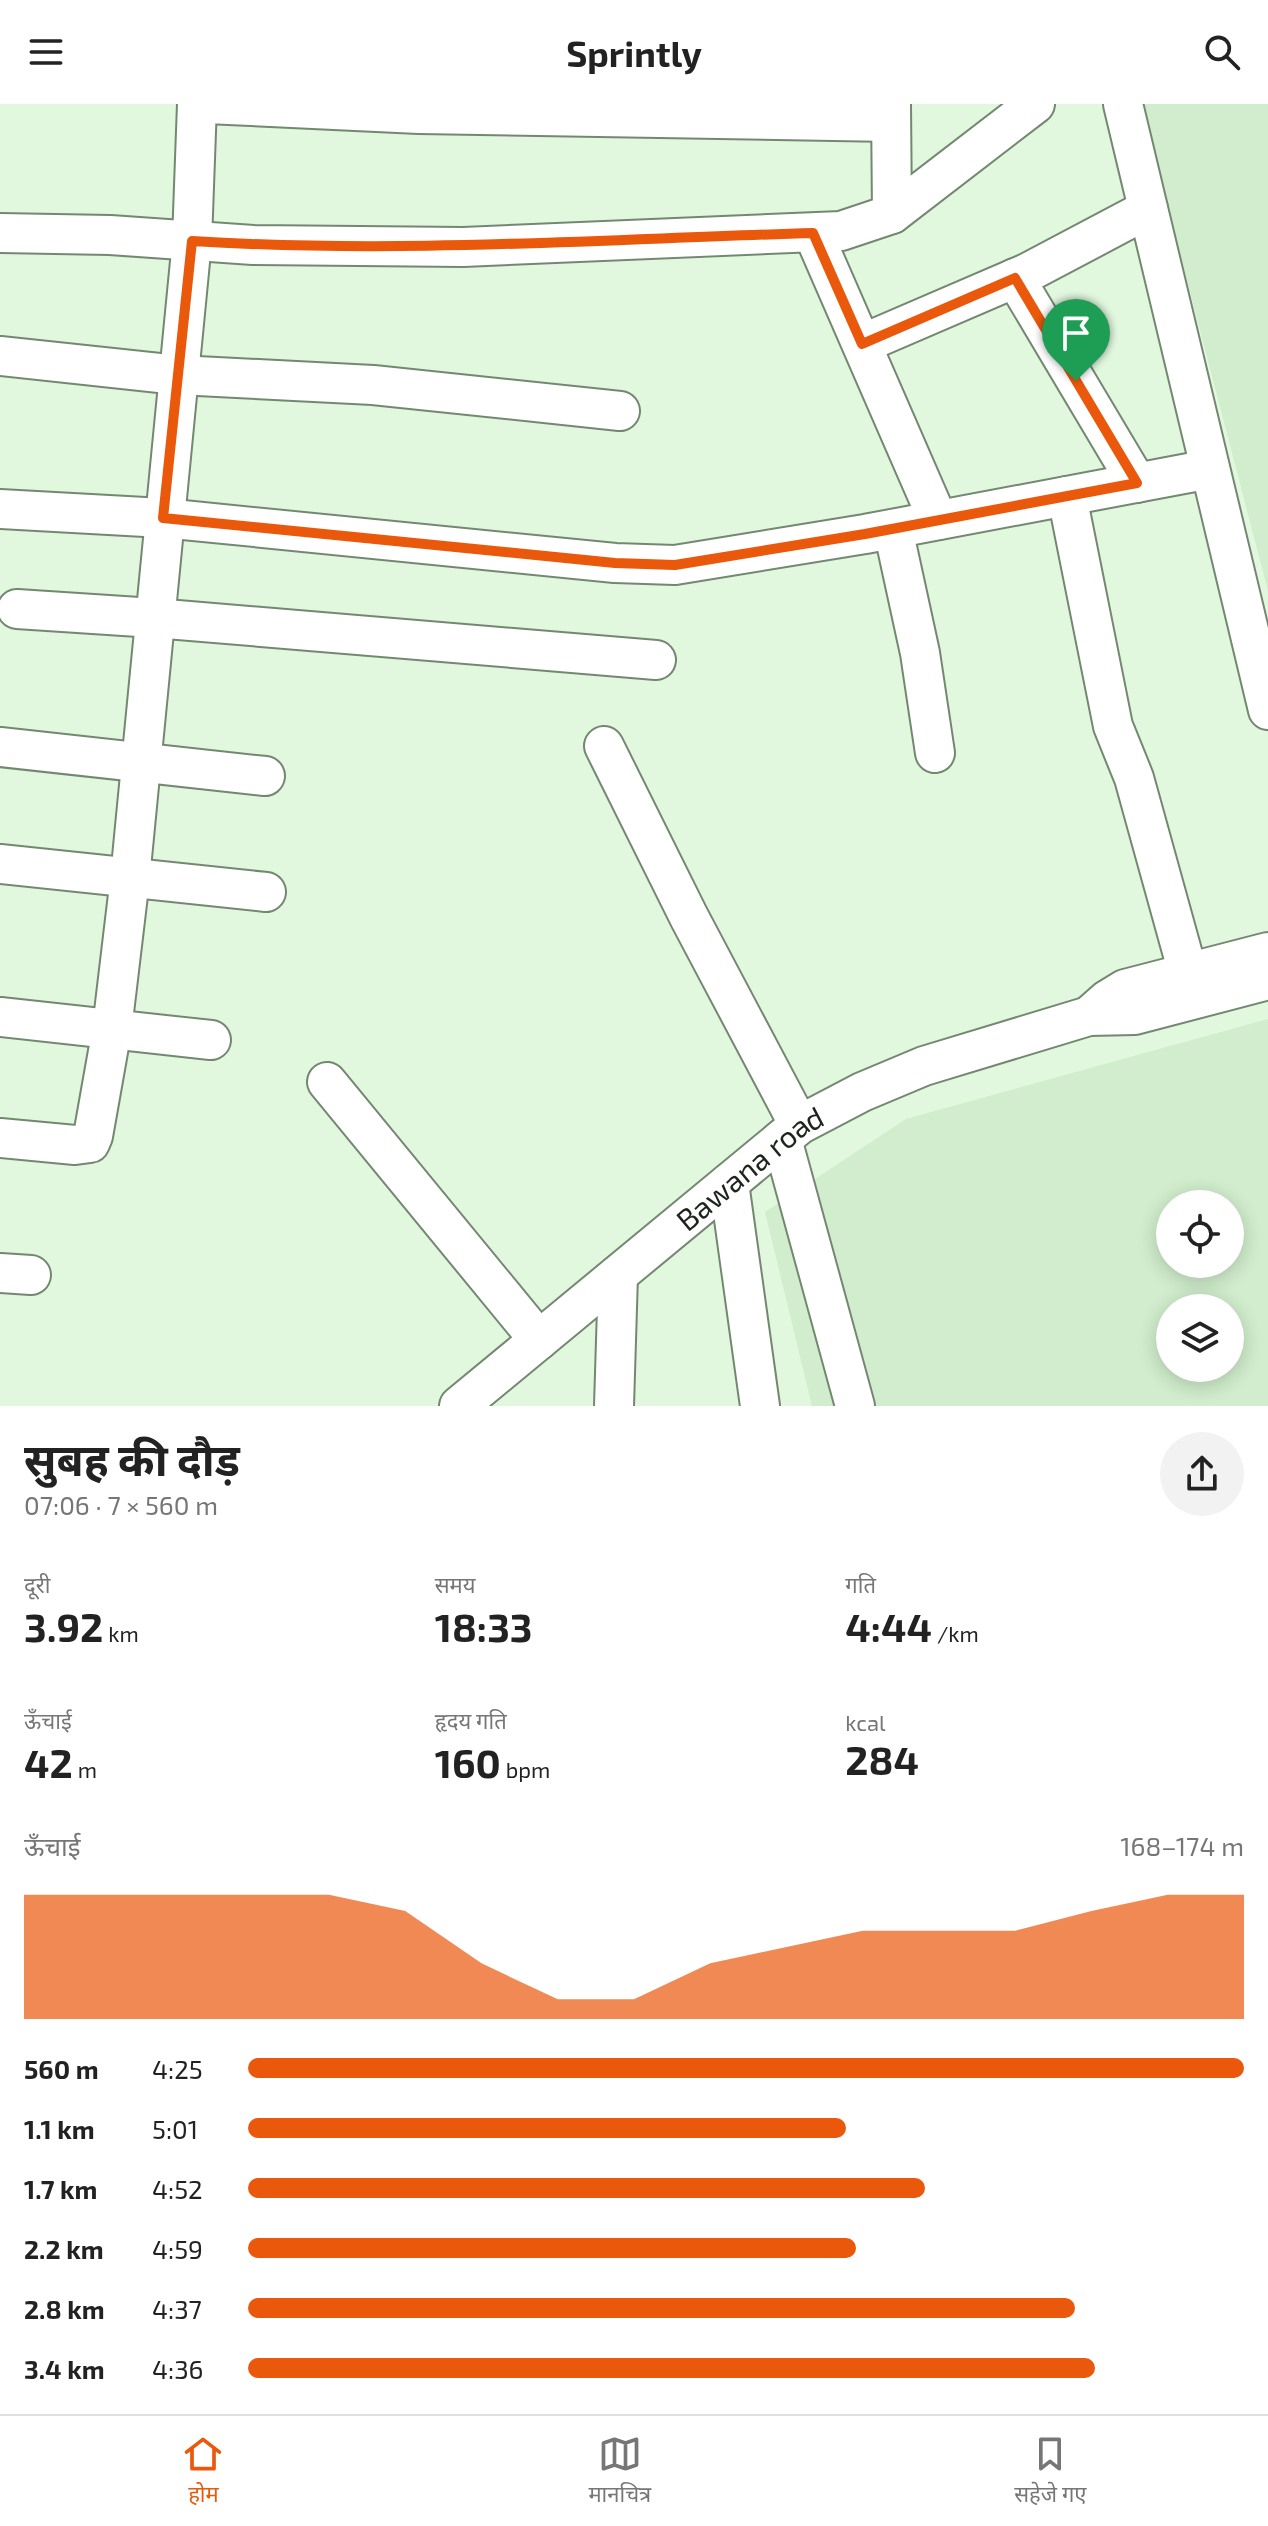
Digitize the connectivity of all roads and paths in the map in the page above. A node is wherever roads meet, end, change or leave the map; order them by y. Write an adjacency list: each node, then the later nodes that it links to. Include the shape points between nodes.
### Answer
1 (197, 104): 10 (street)
2 (206, 104): 5 (street, via 419,114)
3 (1035, 104): 7 (street)
4 (1123, 104): 6 (street)
5 (891, 113): 7 (street)
6 (1148, 209): 11 (street); 16 (street)
7 (892, 214): 9 (street, via 866,225)
8 (0, 233): 10 (street)
9 (813, 233): 10 (street, via 463,247); 12 (street)
10 (192, 241): 14 (street)
11 (1015, 278): 12 (street); 17 (street)
12 (862, 344): 21 (street)
13 (0, 356): 14 (street)
14 (178, 375): 15 (street, via 373,385); 20 (street)
15 (620, 411)
16 (1210, 469): 17 (street); 26 (street)
17 (1137, 483): 18 (street)
18 (1067, 496): 21 (street); 36 (street, via 1113,726 1134,778)
19 (0, 509): 20 (street)
20 (163, 518): 22 (street, via 675,565); 24 (street)
21 (938, 520): 22 (street)
22 (893, 529): 29 (street)
23 (17, 609): 24 (street)
24 (154, 618): 25 (street); 30 (street)
25 (656, 660)
26 (1268, 710)
27 (604, 746): 43 (street)
28 (0, 747): 30 (street)
29 (935, 753)
30 (140, 762): 31 (street); 33 (street)
31 (265, 776)
32 (0, 864): 33 (street)
33 (130, 878): 34 (street); 40 (street)
34 (266, 892)
35 (1268, 952): 36 (street, Bawana road)
36 (1188, 973): 38 (street, Bawana road, via 1125,989)
37 (1268, 980): 38 (street, Bawana road, via 1135,1015)
38 (1089, 1016): 43 (street, Bawana road, via 924,1066 862,1092)
39 (0, 1017): 40 (street)
40 (112, 1029): 41 (street); 44 (street, via 90,1143)
41 (211, 1040)
42 (327, 1082): 47 (street)
43 (790, 1132): 45 (street, Bawana road); 51 (street)
44 (0, 1138)
45 (729, 1183): 46 (street, Bawana road); 50 (street)
46 (618, 1275): 47 (street, Bawana road); 49 (street)
47 (539, 1340): 48 (street, Bawana road)
48 (459, 1406)
49 (614, 1406)
50 (760, 1406)
51 (855, 1406)

